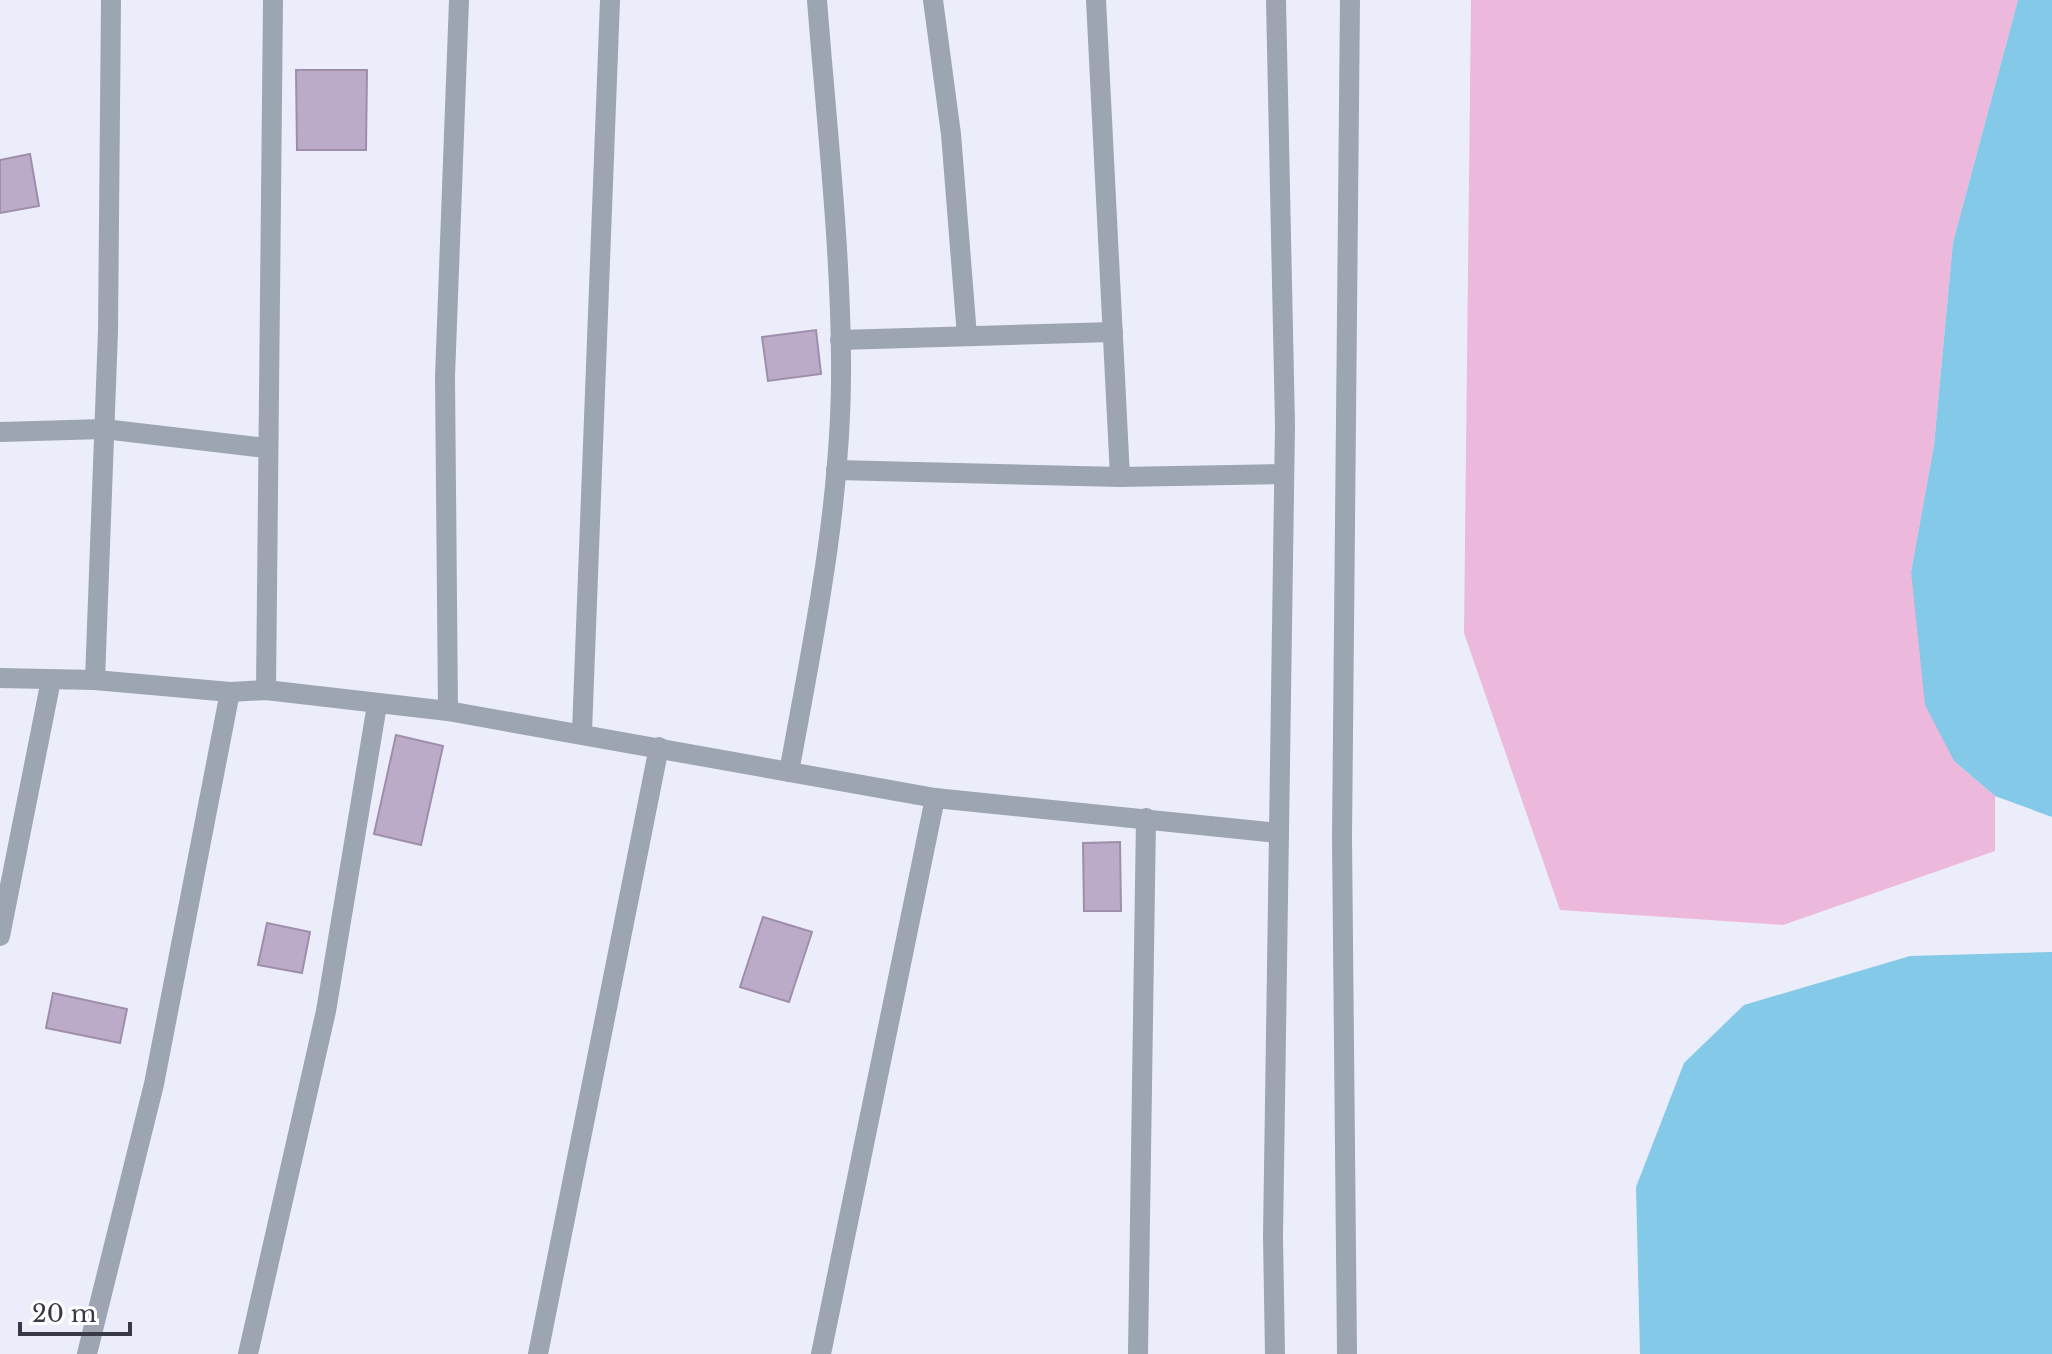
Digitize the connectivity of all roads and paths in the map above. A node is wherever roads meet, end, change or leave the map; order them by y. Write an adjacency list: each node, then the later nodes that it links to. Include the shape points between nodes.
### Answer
1 (111, 0): 13 (street)
2 (273, 0): 15 (street)
3 (459, 0): 25 (street, via 445,377)
4 (610, 0): 26 (street)
5 (817, 0): 12 (street)
6 (933, 0): 11 (street, via 951,134)
7 (1096, 0): 10 (street)
8 (1276, 0): 17 (street)
9 (1350, 0): 39 (street, via 1342,838)
10 (1113, 332): 11 (street); 18 (street)
11 (967, 336): 12 (street)
12 (840, 340): 16 (street)
13 (104, 429): 14 (street); 15 (street); 21 (street)
14 (0, 432)
15 (266, 448): 22 (street)
16 (836, 470): 18 (street); 28 (street, via 821,594)
17 (1284, 474): 18 (street); 31 (street)
18 (1120, 477)
19 (0, 678): 20 (street)
20 (51, 680): 21 (street); 32 (street)
21 (95, 680): 23 (street)
22 (266, 690): 23 (street); 24 (street)
23 (230, 692): 33 (street, via 154,1084)
24 (377, 705): 25 (street); 34 (street, via 326,1011)
25 (448, 711): 26 (street)
26 (582, 732): 27 (street)
27 (659, 747): 28 (street); 35 (street)
28 (789, 772): 29 (street)
29 (935, 798): 30 (street); 36 (street)
30 (1146, 818): 31 (street); 37 (street)
31 (1278, 833): 38 (street)
32 (0, 936)
33 (87, 1354)
34 (248, 1354)
35 (538, 1354)
36 (821, 1354)
37 (1138, 1354)
38 (1275, 1354)
39 (1347, 1354)

